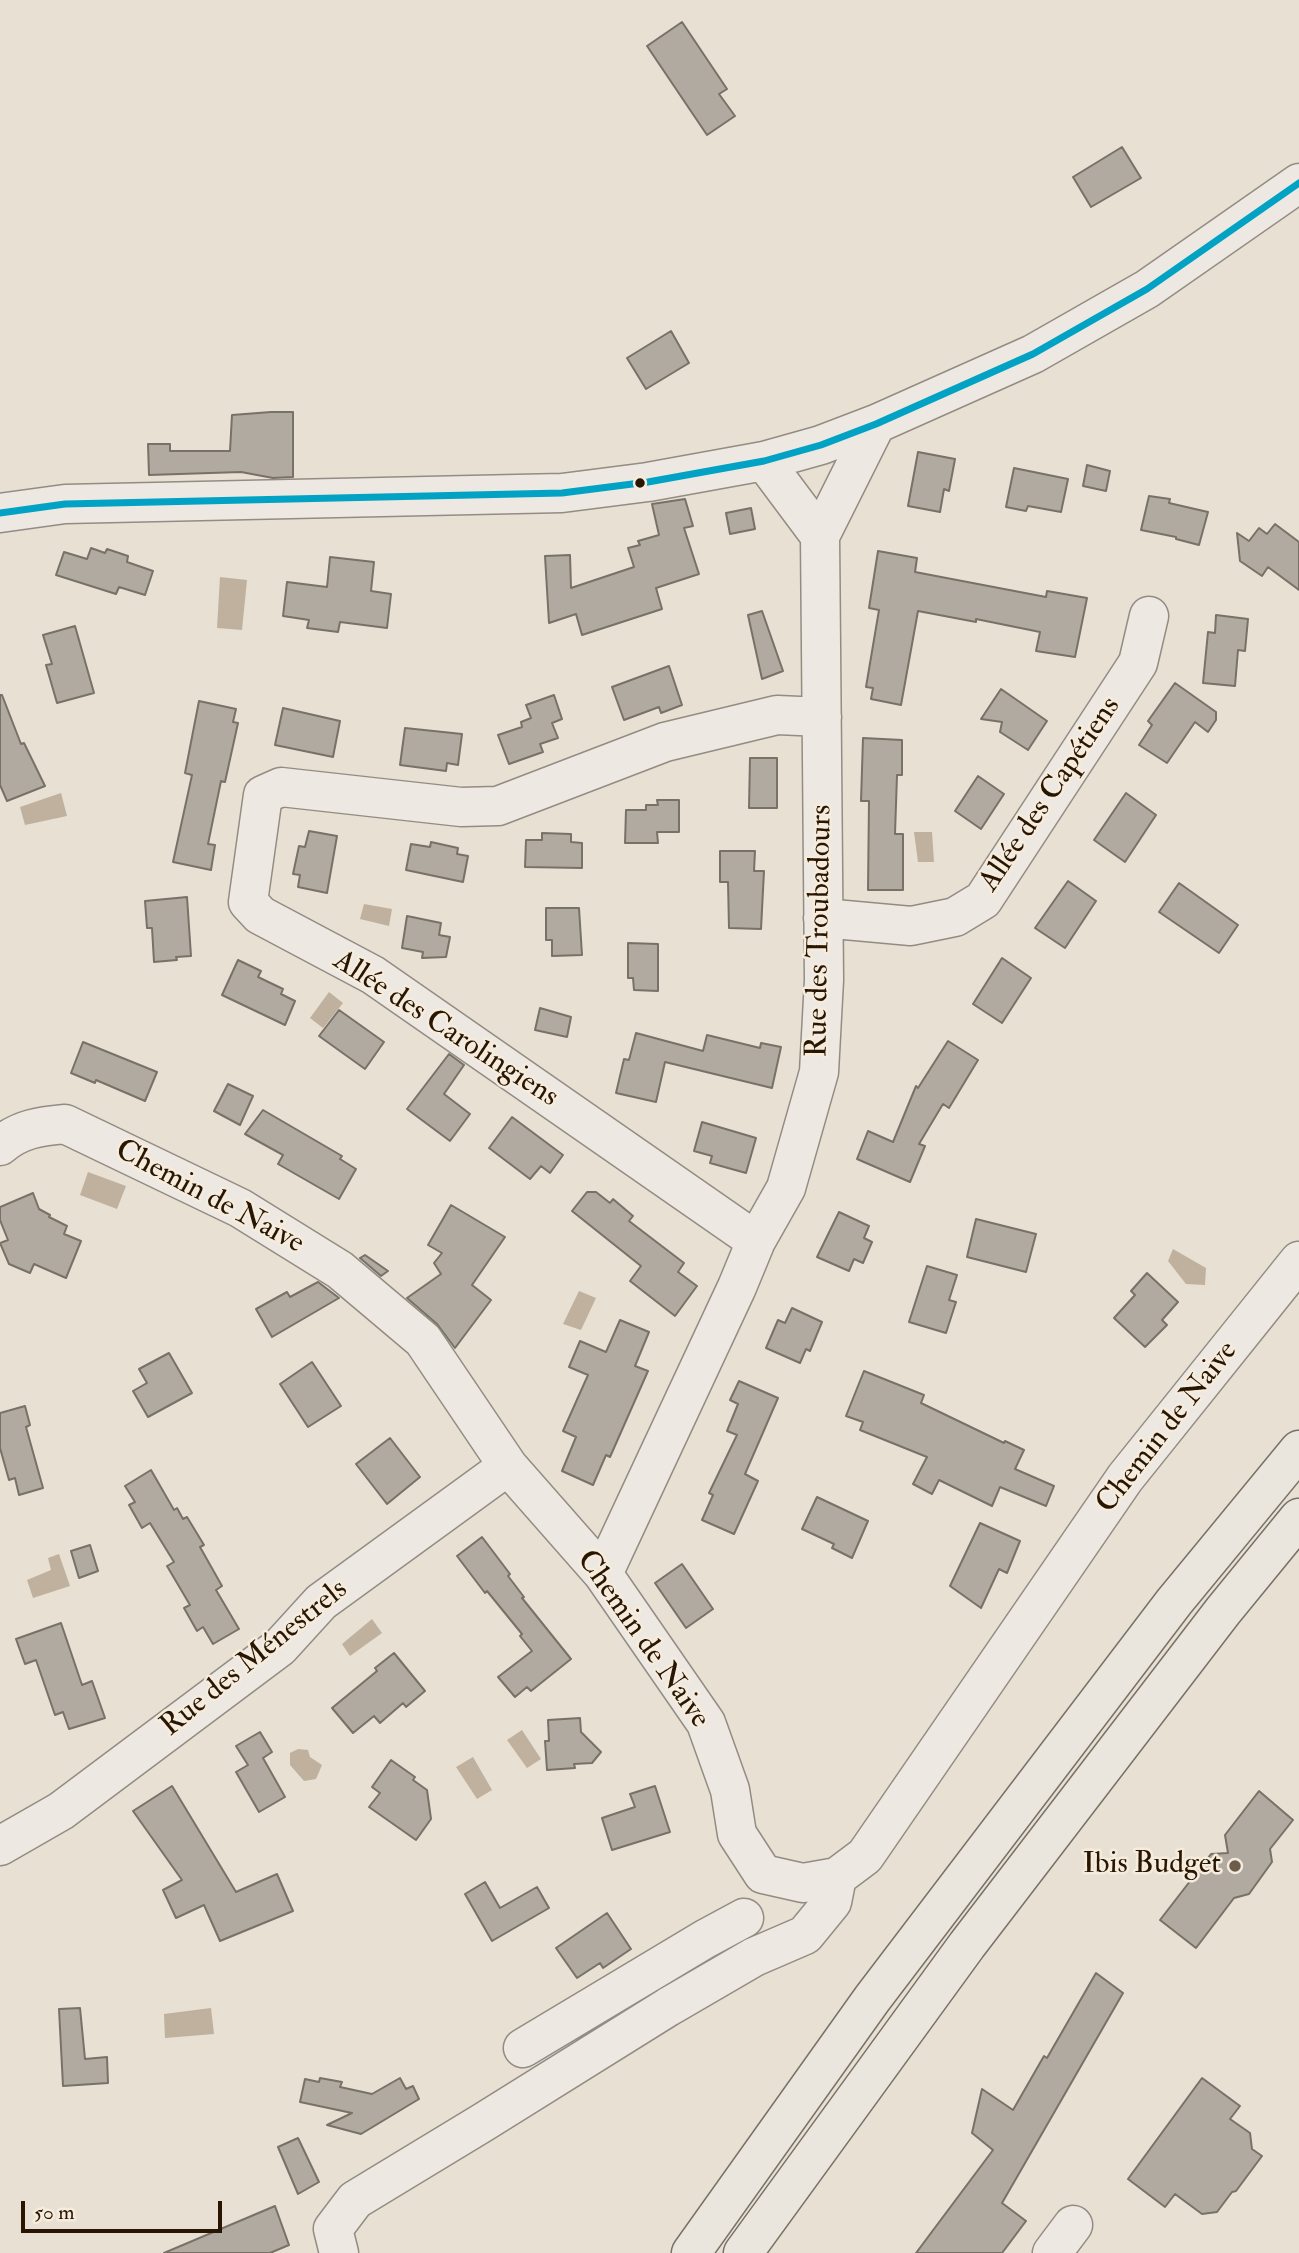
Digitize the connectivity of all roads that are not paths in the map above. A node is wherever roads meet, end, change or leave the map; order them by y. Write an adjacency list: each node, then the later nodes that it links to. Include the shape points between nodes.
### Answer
1 (1299, 183): 2 (street, via 1147,289 1033,355)
2 (876, 424): 3 (street); 5 (street, Rue des Troubadours)
3 (764, 461): 4 (street, via 562,493 65,504); 5 (street)
4 (0, 513)
5 (820, 536): 7 (street, Rue des Troubadours)
6 (1149, 616): 8 (street, Allée des Capétiens, via 1138,663 983,900 955,917 911,926)
7 (822, 717): 8 (street, Rue des Troubadours); 10 (street, Allée des Carolingiens, via 776,715 665,741 498,806 461,807 281,787 263,796 248,902 260,915 373,975)
8 (823, 918): 10 (street, Rue des Troubadours, via 819,1072 786,1188)
9 (0, 1146): 13 (street, Chemin de Naive, via 33,1127 65,1124 240,1208 340,1270 423,1340)
10 (756, 1241): 15 (street, Rue des Troubadours)
11 (1299, 1261): 18 (street, Chemin de Naive, via 1125,1478 865,1856)
12 (1299, 1450): 23 (highway, via 1174,1602 881,1988)
13 (508, 1466): 15 (street, Chemin de Naive); 16 (street, Rue des Ménestrels, via 321,1602 280,1647 247,1672 61,1811)
14 (1299, 1518): 24 (highway, via 967,1945)
15 (603, 1574): 17 (street, Chemin de Naive, via 706,1723 730,1790 737,1834)
16 (0, 1846)
17 (764, 1874): 18 (street, Chemin de Naive, via 803,1883); 19 (street)
18 (837, 1877): 20 (street, via 832,1902 805,1935)
19 (744, 1918): 20 (street); 21 (street)
20 (754, 1957): 22 (street, via 355,2200 333,2230)
21 (523, 2048)
22 (339, 2253)
23 (691, 2253)
24 (743, 2253)

